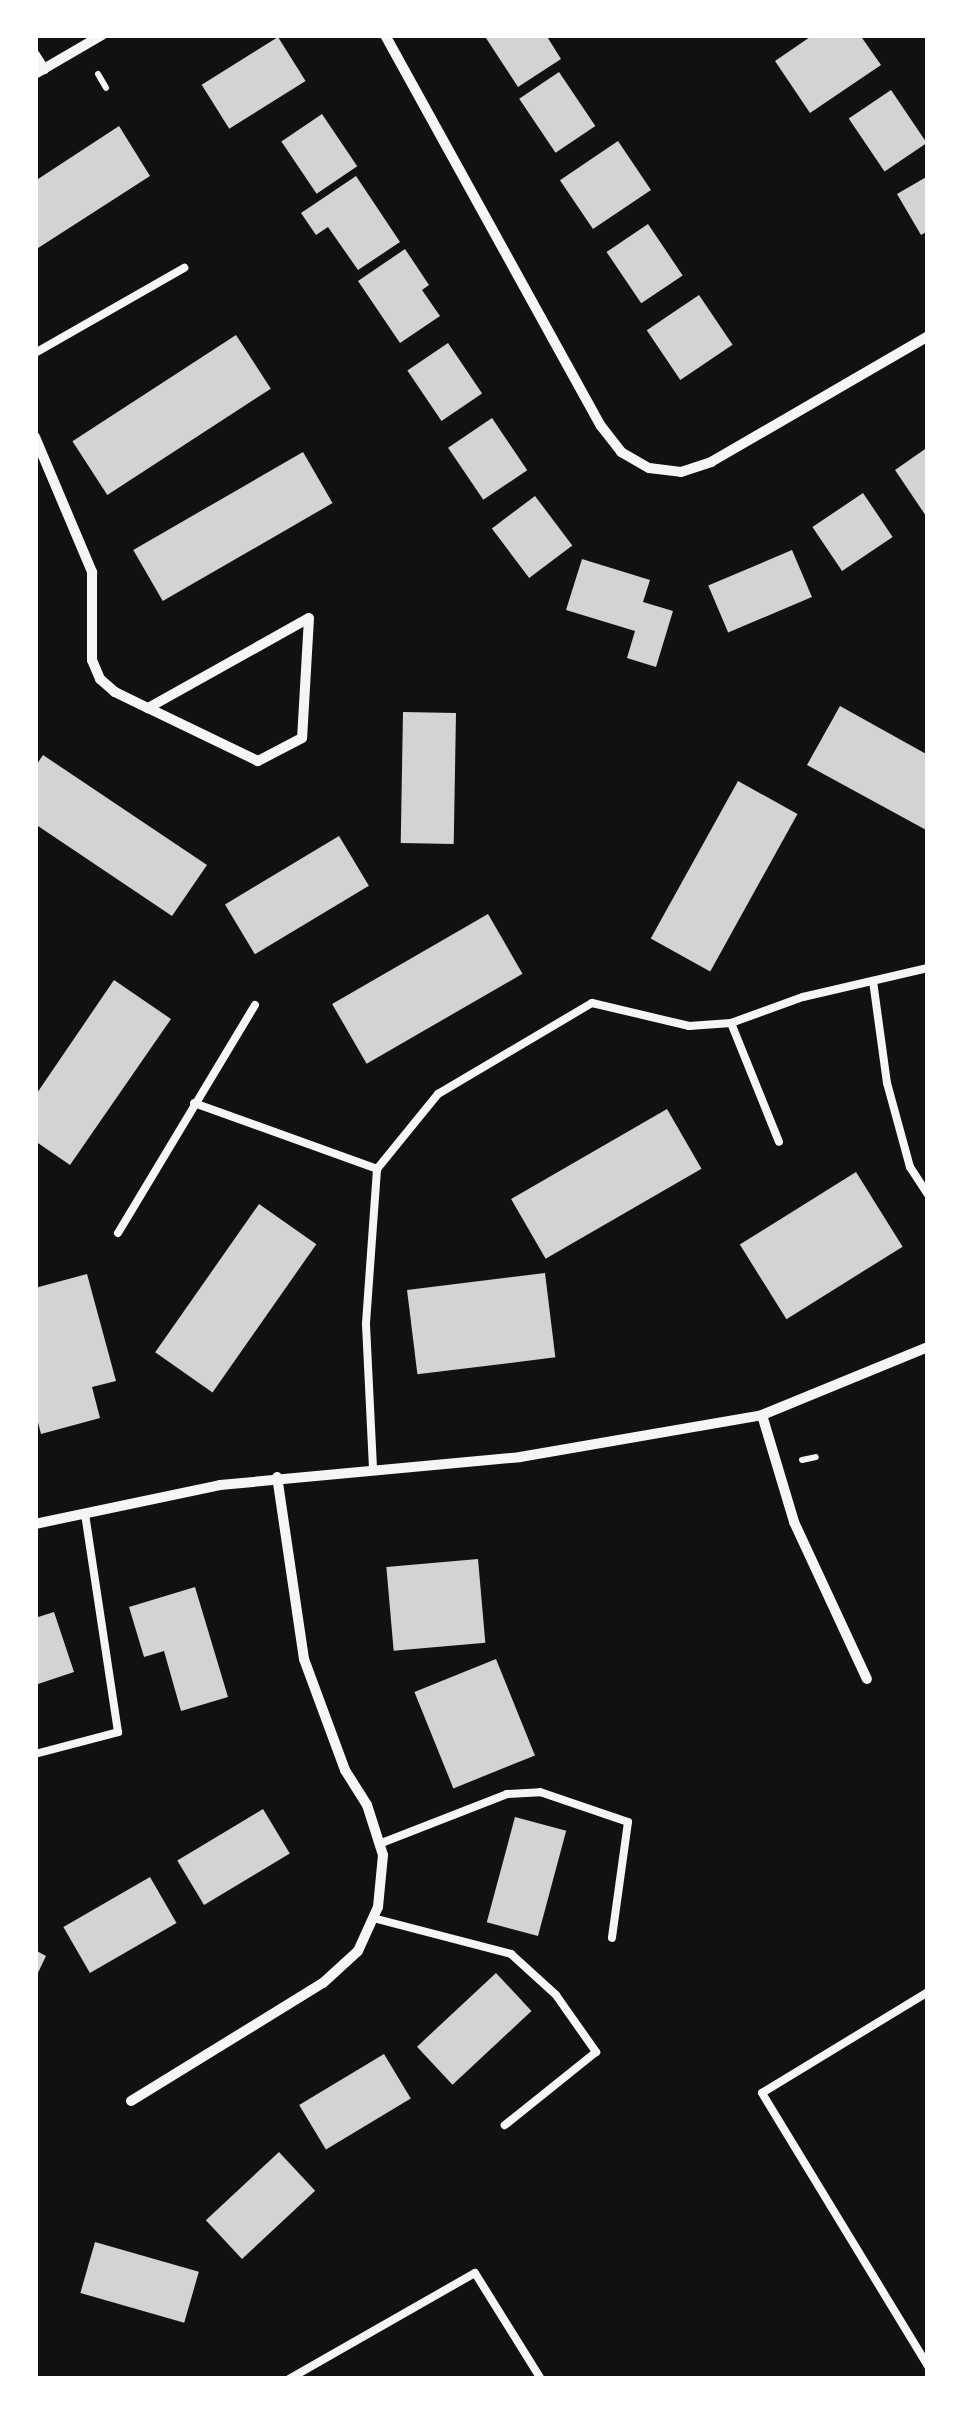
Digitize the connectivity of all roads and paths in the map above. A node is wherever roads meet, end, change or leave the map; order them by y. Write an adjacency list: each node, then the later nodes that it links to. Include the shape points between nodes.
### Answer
1 (102, 35): 4 (street)
2 (385, 35): 8 (street, via 620,452 649,468 681,472 711,462)
3 (35, 55): 4 (street)
4 (39, 72)
5 (98, 74): 6 (path)
6 (106, 88)
7 (184, 268): 9 (lane)
8 (928, 336)
9 (35, 353)
10 (35, 437): 11 (street, via 92,572 96,669 114,692)
11 (148, 708): 11 (street, via 258,761 302,738 310,618)
12 (928, 968): 13 (lane)
13 (873, 981): 15 (lane); 19 (lane, via 887,1083 910,1167)
14 (254, 1005): 16 (lane)
15 (731, 1023): 17 (lane); 18 (lane, via 689,1026 592,1003 438,1094)
16 (194, 1103): 18 (lane); 20 (lane)
17 (779, 1142)
18 (377, 1169): 25 (lane, via 366,1322)
19 (928, 1195)
20 (118, 1234)
21 (928, 1347): 22 (street)
22 (762, 1416): 25 (street, via 520,1457); 29 (street, via 794,1522)
23 (816, 1457): 24 (path)
24 (802, 1460)
25 (374, 1468): 26 (street)
26 (277, 1478): 27 (street); 31 (street, via 304,1659)
27 (85, 1513): 28 (street); 30 (lane, via 118,1732)
28 (35, 1524)
29 (867, 1679)
30 (35, 1754)
31 (379, 1844): 32 (street); 33 (lane, via 507,1794 540,1792 628,1822)
32 (373, 1918): 35 (street, via 358,1951 323,1983); 36 (lane, via 511,1954 556,1995 596,2052)
33 (612, 1938)
34 (928, 1992): 37 (lane, via 762,2093)
35 (131, 2101)
36 (505, 2125)
37 (928, 2366)
38 (289, 2379): 39 (lane, via 476,2273)
39 (541, 2379)

